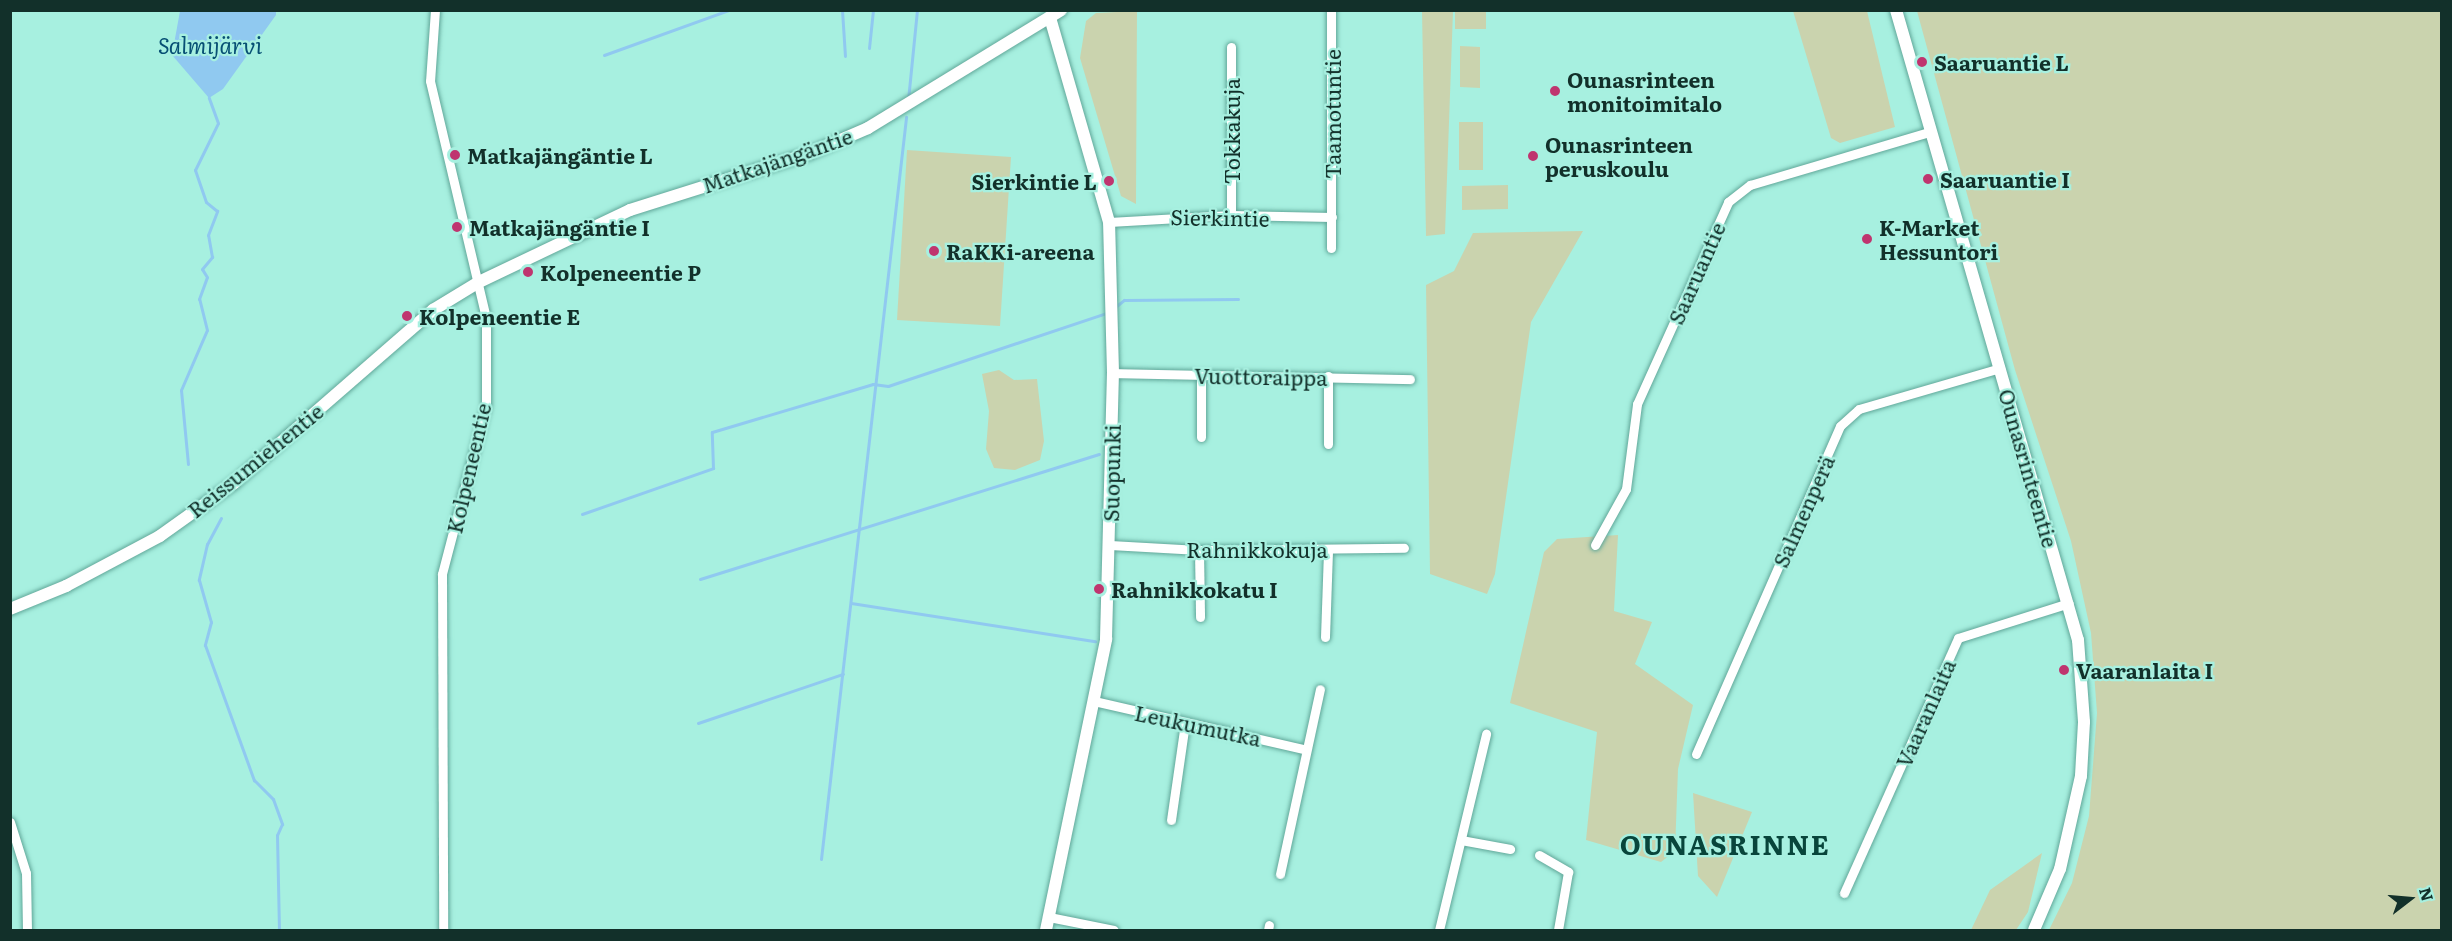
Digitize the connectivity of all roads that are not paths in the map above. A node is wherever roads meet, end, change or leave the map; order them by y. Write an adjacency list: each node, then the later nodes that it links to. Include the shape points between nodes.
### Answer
1 (435, 10): 11 (street, Kolpeneentie, via 430,81)
2 (1331, 10): 8 (street, Taamotuntie)
3 (1896, 10): 6 (street, Ounasrinteentie)
4 (1055, 14): 9 (street, Suopunki); 11 (street, Matkajängäntie, via 868,128 808,154 621,214)
5 (1231, 47): 7 (street, Tokkakuja)
6 (1929, 132): 12 (street, Ounasrinteentie); 20 (street, Saaruantie, via 1750,185 1728,202 1636,405 1626,489)
7 (1231, 215): 8 (street, Sierkintie); 9 (street, Sierkintie)
8 (1332, 217): 10 (street, Taamotuntie)
9 (1109, 222): 13 (street, Suopunki)
10 (1331, 248)
11 (479, 282): 25 (street, Reissumiehentie, via 433,310 234,483 160,536 66,586); 43 (street, Kolpeneentie, via 486,318 486,406 442,574)
12 (2000, 368): 24 (street, Ounasrinteentie); 33 (street, Salmenperä, via 1859,408 1840,426)
13 (1113, 374): 14 (street, Vuottoraippa); 19 (street, Suopunki)
14 (1200, 375): 15 (street, Vuottoraippa); 17 (street)
15 (1328, 376): 16 (street, Vuottoraippa); 18 (street)
16 (1410, 379)
17 (1201, 437)
18 (1328, 444)
19 (1110, 545): 23 (street, Rahnikkokuja); 29 (street, Suopunki, via 1109,610)
20 (1596, 545)
21 (1404, 548): 22 (street, Rahnikkokuja)
22 (1328, 549): 23 (street, Rahnikkokuja); 27 (street)
23 (1199, 550): 26 (street)
24 (2069, 603): 40 (street, Vaaranlaita, via 1958,638); 48 (street, Ounasrinteentie, via 2081,668 2082,768 2060,869)
25 (10, 609)
26 (1200, 617)
27 (1325, 637)
28 (1320, 689): 32 (street)
29 (1094, 701): 30 (street, Leukumutka); 41 (street, Suopunki)
30 (1185, 723): 32 (street, Leukumutka); 34 (street)
31 (1486, 734): 36 (street)
32 (1303, 749): 39 (street)
33 (1696, 754)
34 (1171, 820)
35 (10, 822): 42 (street, via 26,873)
36 (1461, 840): 37 (street); 46 (street)
37 (1510, 849)
38 (1539, 855): 47 (street, via 1568,872)
39 (1280, 874)
40 (1844, 893)
41 (1049, 917): 44 (street, Suopunki); 45 (street)
42 (27, 930)
43 (443, 930)
44 (1047, 930)
45 (1114, 930)
46 (1439, 930)
47 (1558, 930)
48 (2034, 930)

